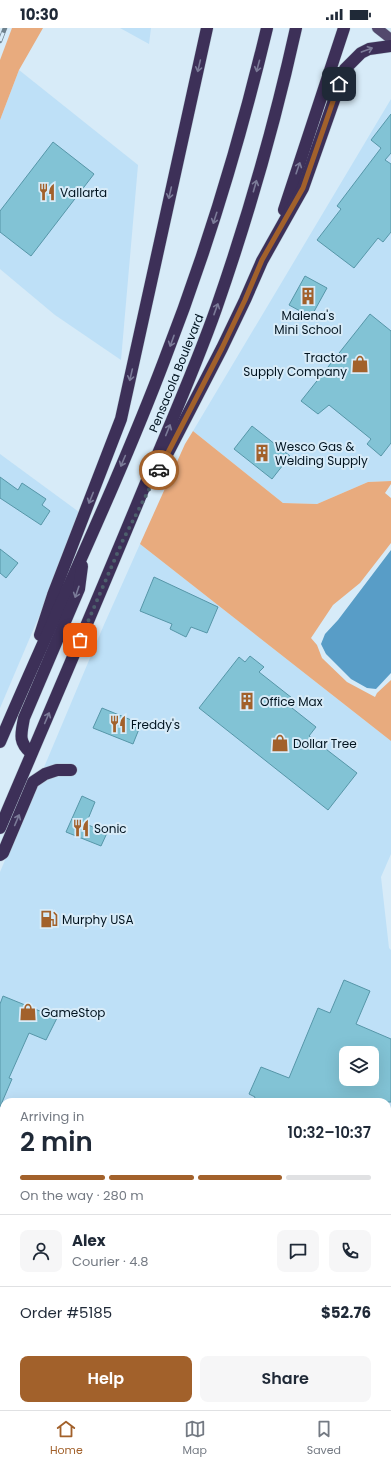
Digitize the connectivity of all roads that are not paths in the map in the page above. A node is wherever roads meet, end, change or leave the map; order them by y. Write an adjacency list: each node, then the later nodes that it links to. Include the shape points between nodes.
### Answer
1 (208, 28): 11 (highway, one-way to 11, via 121,419 53,595)
2 (267, 28): 10 (highway, Pensacola Boulevard, one-way to 10, via 242,128 189,294)
3 (296, 28): 9 (highway, Pensacola Boulevard, one-way to 3, via 221,295 265,154)
4 (344, 28): 8 (highway, one-way to 4)
5 (377, 28): 6 (main road)
6 (391, 39)
7 (391, 46): 8 (highway, one-way to 7, via 303,188 345,69 358,54 368,49)
8 (277, 232): 9 (highway, via 222,348)
9 (123, 540): 13 (highway, Pensacola Boulevard, one-way to 9)
10 (83, 554): 11 (highway, Pensacola Boulevard); 13 (highway, one-way to 13, via 79,589 24,718 21,736 24,747)
11 (24, 688): 12 (highway, Pensacola Boulevard)
12 (0, 742)
13 (31, 753): 15 (highway, Pensacola Boulevard)
14 (71, 770): 16 (highway, one-way to 14, via 33,782 57,770)
15 (0, 828)
16 (0, 855)

